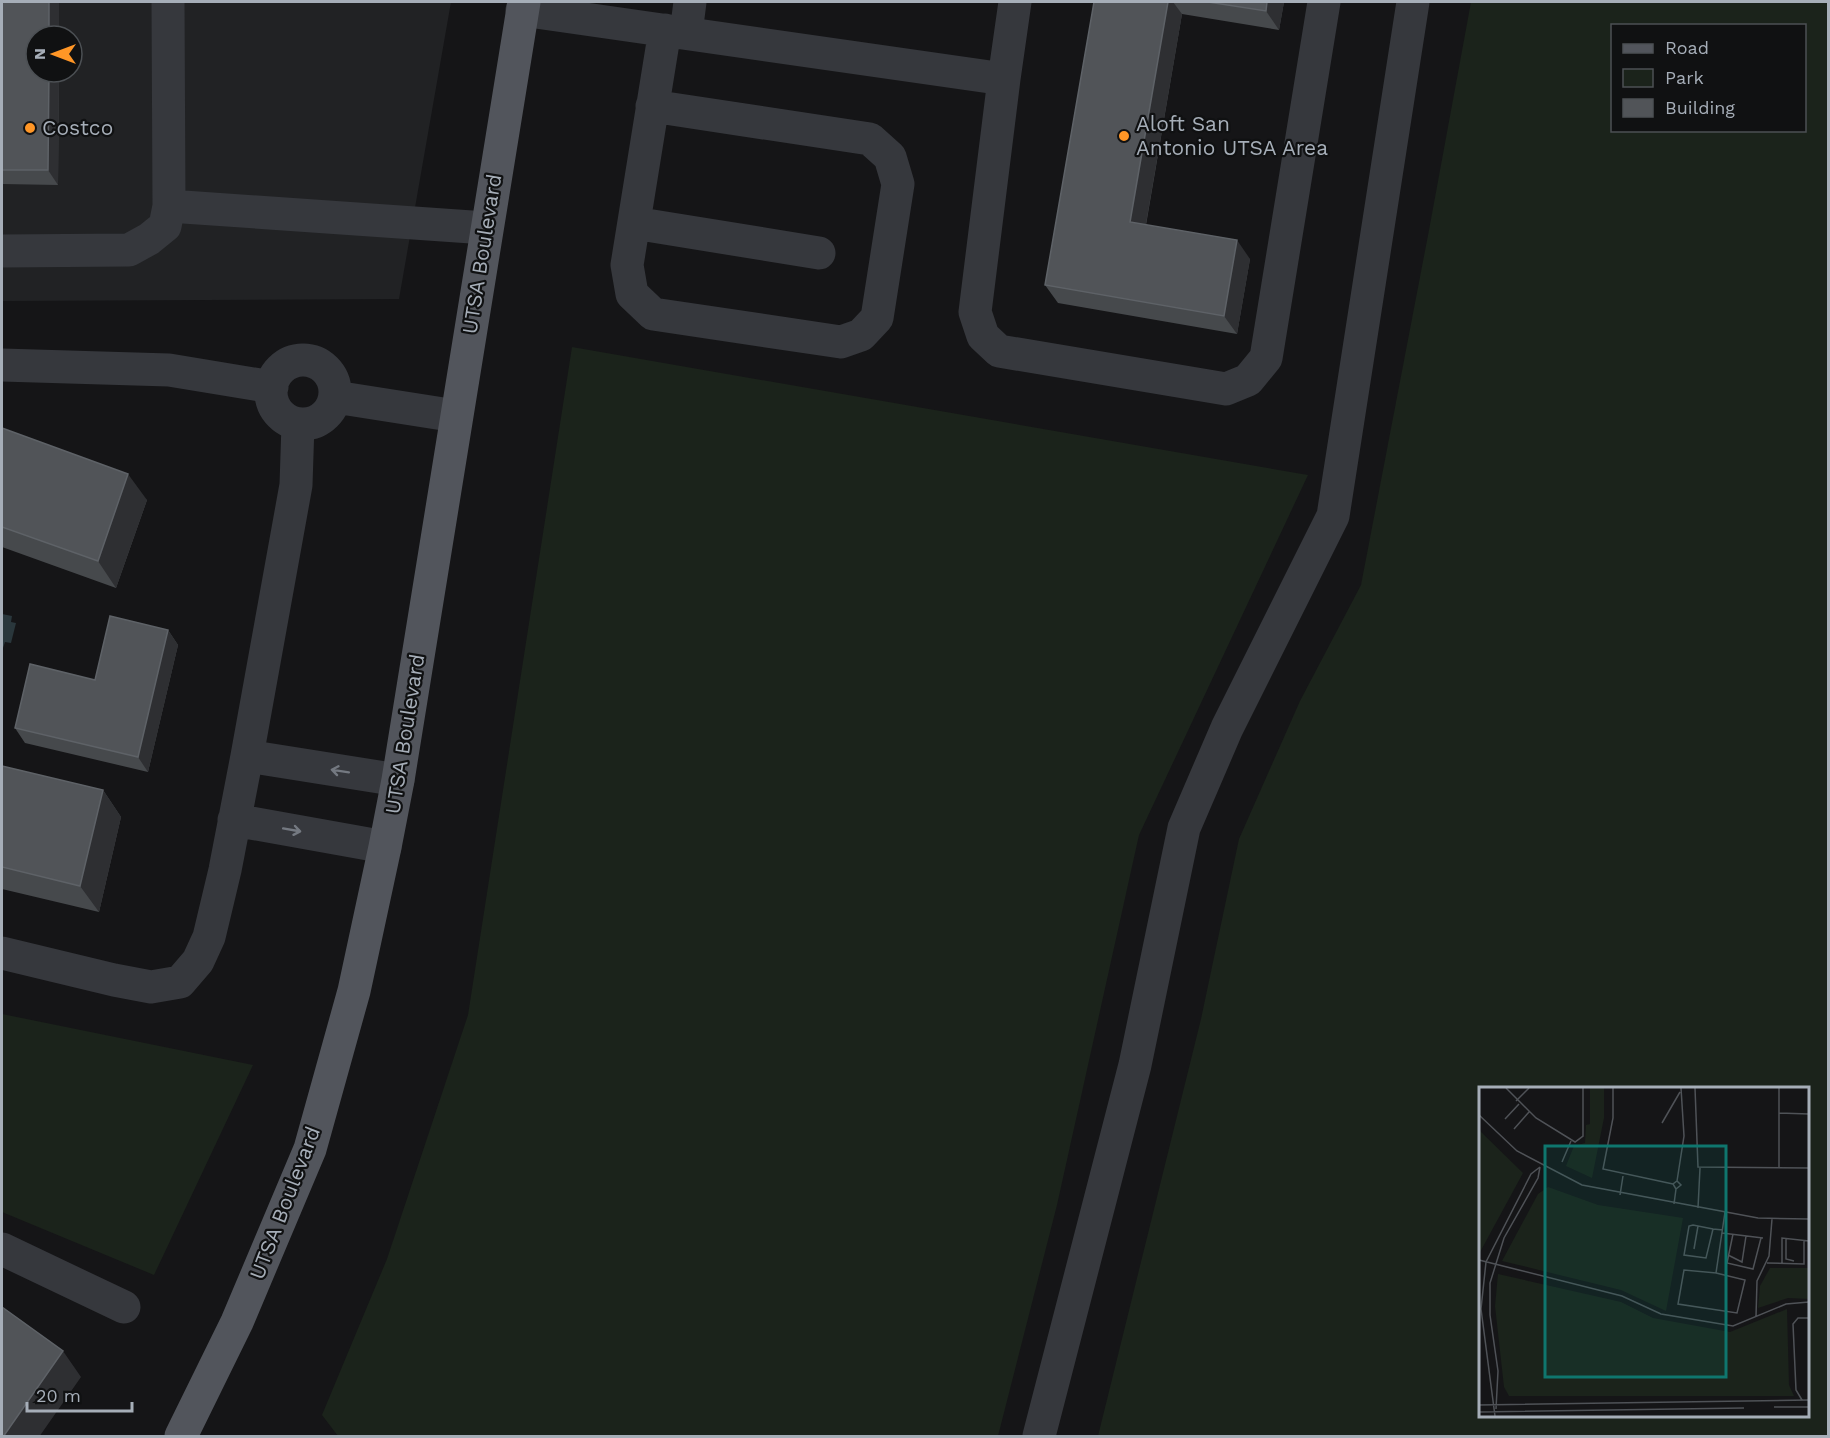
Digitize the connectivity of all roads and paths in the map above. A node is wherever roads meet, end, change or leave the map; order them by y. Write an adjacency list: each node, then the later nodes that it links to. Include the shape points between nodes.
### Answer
1 (168, 2): 9 (lane)
2 (1015, 2): 7 (lane)
3 (1324, 2): 7 (lane, via 1266,358 1248,380 1226,389 999,351 983,336 975,312)
4 (1413, 2): 27 (lane, via 1333,516 1227,728 1184,828 1135,1065)
5 (523, 6): 6 (lane); 11 (main road, UTSA Boulevard)
6 (680, 21): 7 (lane); 8 (lane)
7 (1004, 79)
8 (652, 106): 10 (lane); 10 (lane, via 870,139 890,157 898,184 877,318 861,335 841,342 653,314 632,294 627,265)
9 (169, 206): 11 (lane); 12 (lane, via 165,226 129,250)
10 (634, 223): 13 (lane)
11 (486, 228): 17 (main road, UTSA Boulevard)
12 (2, 251)
13 (819, 253)
14 (2, 365): 15 (lane, via 169,370)
15 (272, 387): 16 (lane, via 284,366 308,360 329,373); 18 (lane, via 277,411)
16 (335, 397): 17 (lane); 18 (lane, via 322,418 311,424)
17 (456, 416): 20 (main road, UTSA Boulevard)
18 (298, 424): 19 (lane, via 296,485)
19 (247, 756): 20 (lane, one-way to 19); 21 (lane)
20 (398, 780): 22 (main road, UTSA Boulevard)
21 (234, 820): 22 (lane, one-way to 22); 23 (lane, via 209,937 198,961 180,982 151,987)
22 (385, 847): 26 (main road, UTSA Boulevard, via 354,991 310,1149 237,1322)
23 (2, 953)
24 (2, 1249): 25 (lane)
25 (124, 1307)
26 (181, 1437)
27 (1039, 1437)

